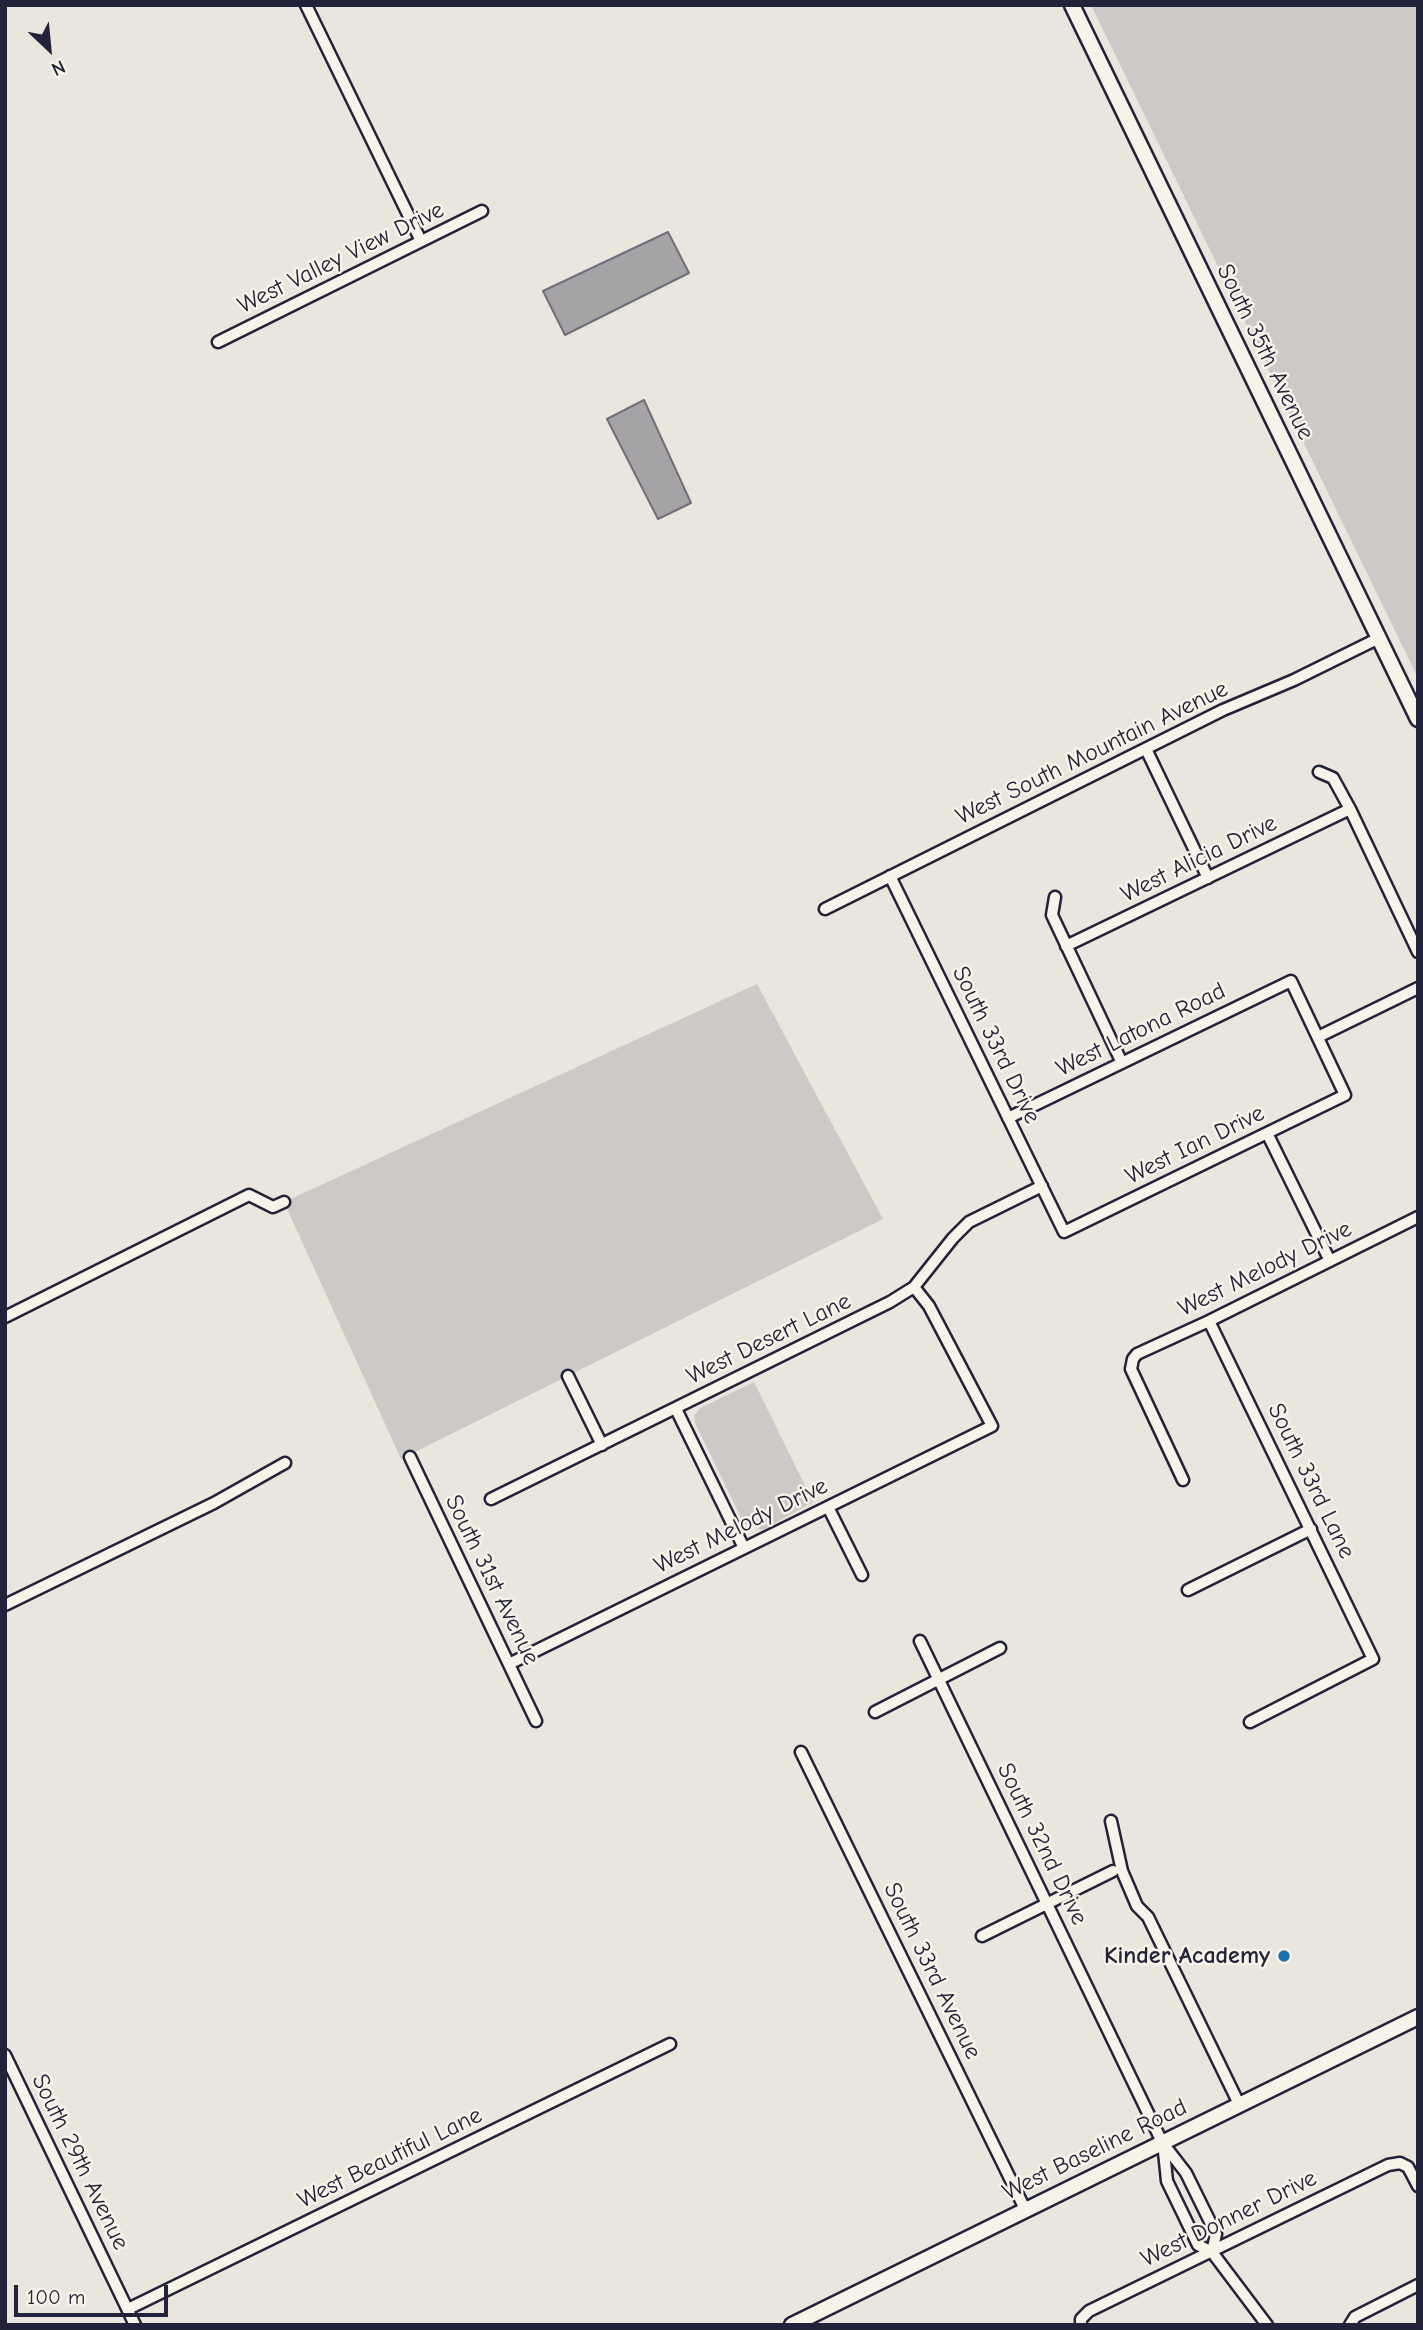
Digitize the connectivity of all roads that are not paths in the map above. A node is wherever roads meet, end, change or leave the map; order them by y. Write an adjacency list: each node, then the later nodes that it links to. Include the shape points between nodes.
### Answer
1 (306, 5): 4 (street)
2 (1072, 5): 6 (main road, South 35th Avenue)
3 (482, 211): 4 (street, West Valley View Drive)
4 (421, 242): 5 (street, West Valley View Drive)
5 (218, 342)
6 (1379, 638): 7 (main road, South 35th Avenue); 8 (street, West South Mountain Avenue)
7 (1418, 719)
8 (1146, 749): 11 (street, West South Mountain Avenue); 12 (street)
9 (1319, 772): 10 (street, via 1333,778)
10 (1350, 809): 12 (street, West Alicia Drive); 16 (street)
11 (890, 876): 14 (street, West South Mountain Avenue); 20 (street, South 33rd Drive)
12 (1208, 878): 15 (street, West Alicia Drive)
13 (1055, 897): 15 (street, via 1052,915)
14 (825, 909)
15 (1066, 946): 19 (street)
16 (1418, 952)
17 (1418, 988): 18 (street)
18 (1318, 1037): 19 (street, West Latona Road, via 1291,981); 21 (street, West Ian Drive, via 1345,1095)
19 (1122, 1063): 20 (street, West Latona Road)
20 (1008, 1118): 22 (street, South 33rd Drive)
21 (1267, 1133): 25 (street, West Ian Drive); 26 (street)
22 (1042, 1186): 25 (street, South 33rd Drive); 27 (street, West Desert Lane, via 969,1222)
23 (284, 1202): 28 (street, via 273,1207 249,1195)
24 (1418, 1217): 26 (street, West Melody Drive)
25 (1064, 1232)
26 (1329, 1261): 29 (street, West Melody Drive)
27 (914, 1287): 31 (street, West Desert Lane); 37 (street, West Melody Drive, via 929,1306 992,1426)
28 (5, 1317)
29 (1209, 1321): 35 (street, West Melody Drive, via 1137,1354 1131,1369); 38 (street, South 33rd Lane)
30 (568, 1376): 32 (street)
31 (676, 1409): 32 (street, West Desert Lane); 39 (street)
32 (603, 1445): 36 (street, West Desert Lane)
33 (410, 1457): 45 (street, South 31st Avenue)
34 (285, 1463): 42 (street, via 214,1503)
35 (1183, 1480)
36 (491, 1499)
37 (828, 1507): 39 (street, West Melody Drive); 40 (street)
38 (1311, 1529): 41 (street); 49 (street, South 33rd Lane, via 1373,1659)
39 (744, 1548): 45 (street, West Melody Drive)
40 (862, 1576)
41 (1188, 1590)
42 (5, 1605)
43 (920, 1641): 46 (street, South 32nd Drive)
44 (1000, 1648): 46 (street)
45 (509, 1664): 48 (street, South 31st Avenue)
46 (939, 1679): 47 (street); 53 (street, South 32nd Drive)
47 (875, 1712)
48 (536, 1721)
49 (1250, 1722)
50 (800, 1752): 62 (street, South 33rd Avenue)
51 (1111, 1821): 58 (street, via 1122,1871 1137,1906 1148,1917)
52 (1114, 1871): 53 (street)
53 (1047, 1904): 54 (street); 59 (street, South 32nd Drive)
54 (982, 1936)
55 (1418, 2017): 58 (main road, West Baseline Road)
56 (670, 2044): 66 (street, West Beautiful Lane)
57 (5, 2055): 66 (street, South 29th Avenue)
58 (1240, 2104): 59 (main road, West Baseline Road)
59 (1163, 2142): 61 (street, via 1186,2173); 62 (main road, West Baseline Road); 63 (street, via 1167,2181)
60 (1418, 2186): 64 (street, West Donner Drive, via 1408,2166 1388,2165)
61 (1202, 2207): 63 (street); 64 (street, via 1216,2234)
62 (1025, 2209): 69 (main road, West Baseline Road)
63 (1184, 2217): 64 (street, via 1198,2245)
64 (1212, 2252): 67 (street, West Donner Drive, via 1089,2311); 70 (street)
65 (1418, 2284): 71 (street, via 1355,2317)
66 (128, 2309): 68 (street, South 29th Avenue)
67 (1081, 2322)
68 (135, 2325)
69 (792, 2325)
70 (1266, 2325)
71 (1350, 2325)

